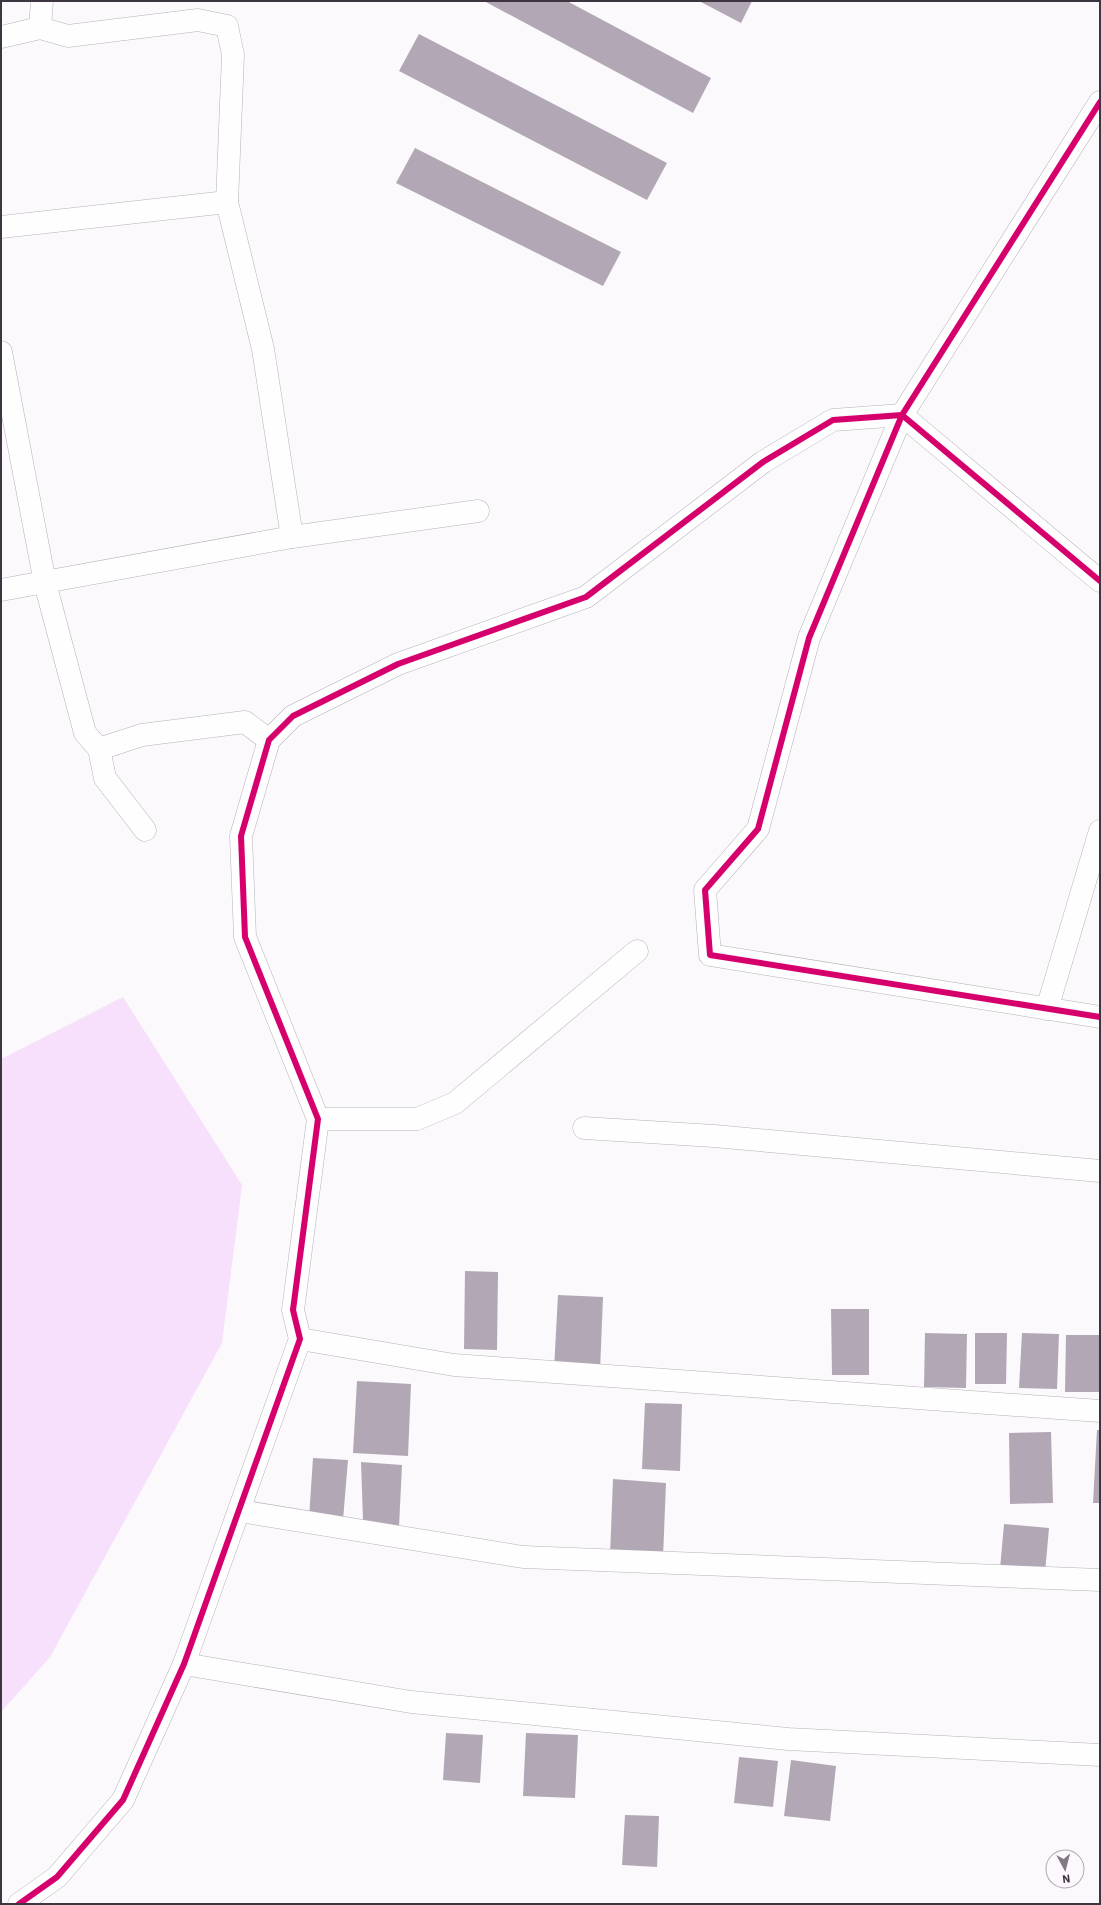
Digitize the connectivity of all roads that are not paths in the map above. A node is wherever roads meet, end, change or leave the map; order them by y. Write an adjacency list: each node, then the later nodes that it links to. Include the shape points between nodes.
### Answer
1 (42, 1): 2 (street)
2 (40, 28): 3 (street); 5 (street, via 68,36 198,20 226,26 233,55)
3 (1, 37)
4 (1100, 102): 8 (street)
5 (227, 202): 6 (street); 10 (street, via 263,350)
6 (1, 227)
7 (1, 352): 12 (street)
8 (902, 414): 11 (street); 14 (street, via 833,420 764,462 586,598 398,664 293,716); 19 (street, via 809,638 758,829 705,890 710,955)
9 (478, 511): 10 (street)
10 (292, 537): 12 (street)
11 (1100, 581)
12 (45, 583): 13 (street); 15 (street, via 85,733)
13 (1, 590)
14 (269, 740): 15 (street, via 245,722 142,735); 21 (street, via 241,836 245,937)
15 (99, 749): 16 (street, via 105,778)
16 (145, 830)
17 (1100, 831): 19 (street)
18 (637, 952): 21 (street, via 454,1103 417,1119)
19 (1047, 1009): 20 (street)
20 (1100, 1017)
21 (318, 1119): 24 (street, via 294,1310)
22 (584, 1128): 23 (street, via 714,1136)
23 (1100, 1171)
24 (300, 1340): 25 (street, via 454,1366); 26 (street)
25 (1100, 1411)
26 (240, 1511): 27 (street, via 523,1557); 28 (street)
27 (1100, 1580)
28 (184, 1664): 29 (street, via 411,1702 788,1739); 30 (street, via 123,1800 57,1877)
29 (1100, 1755)
30 (19, 1904)

